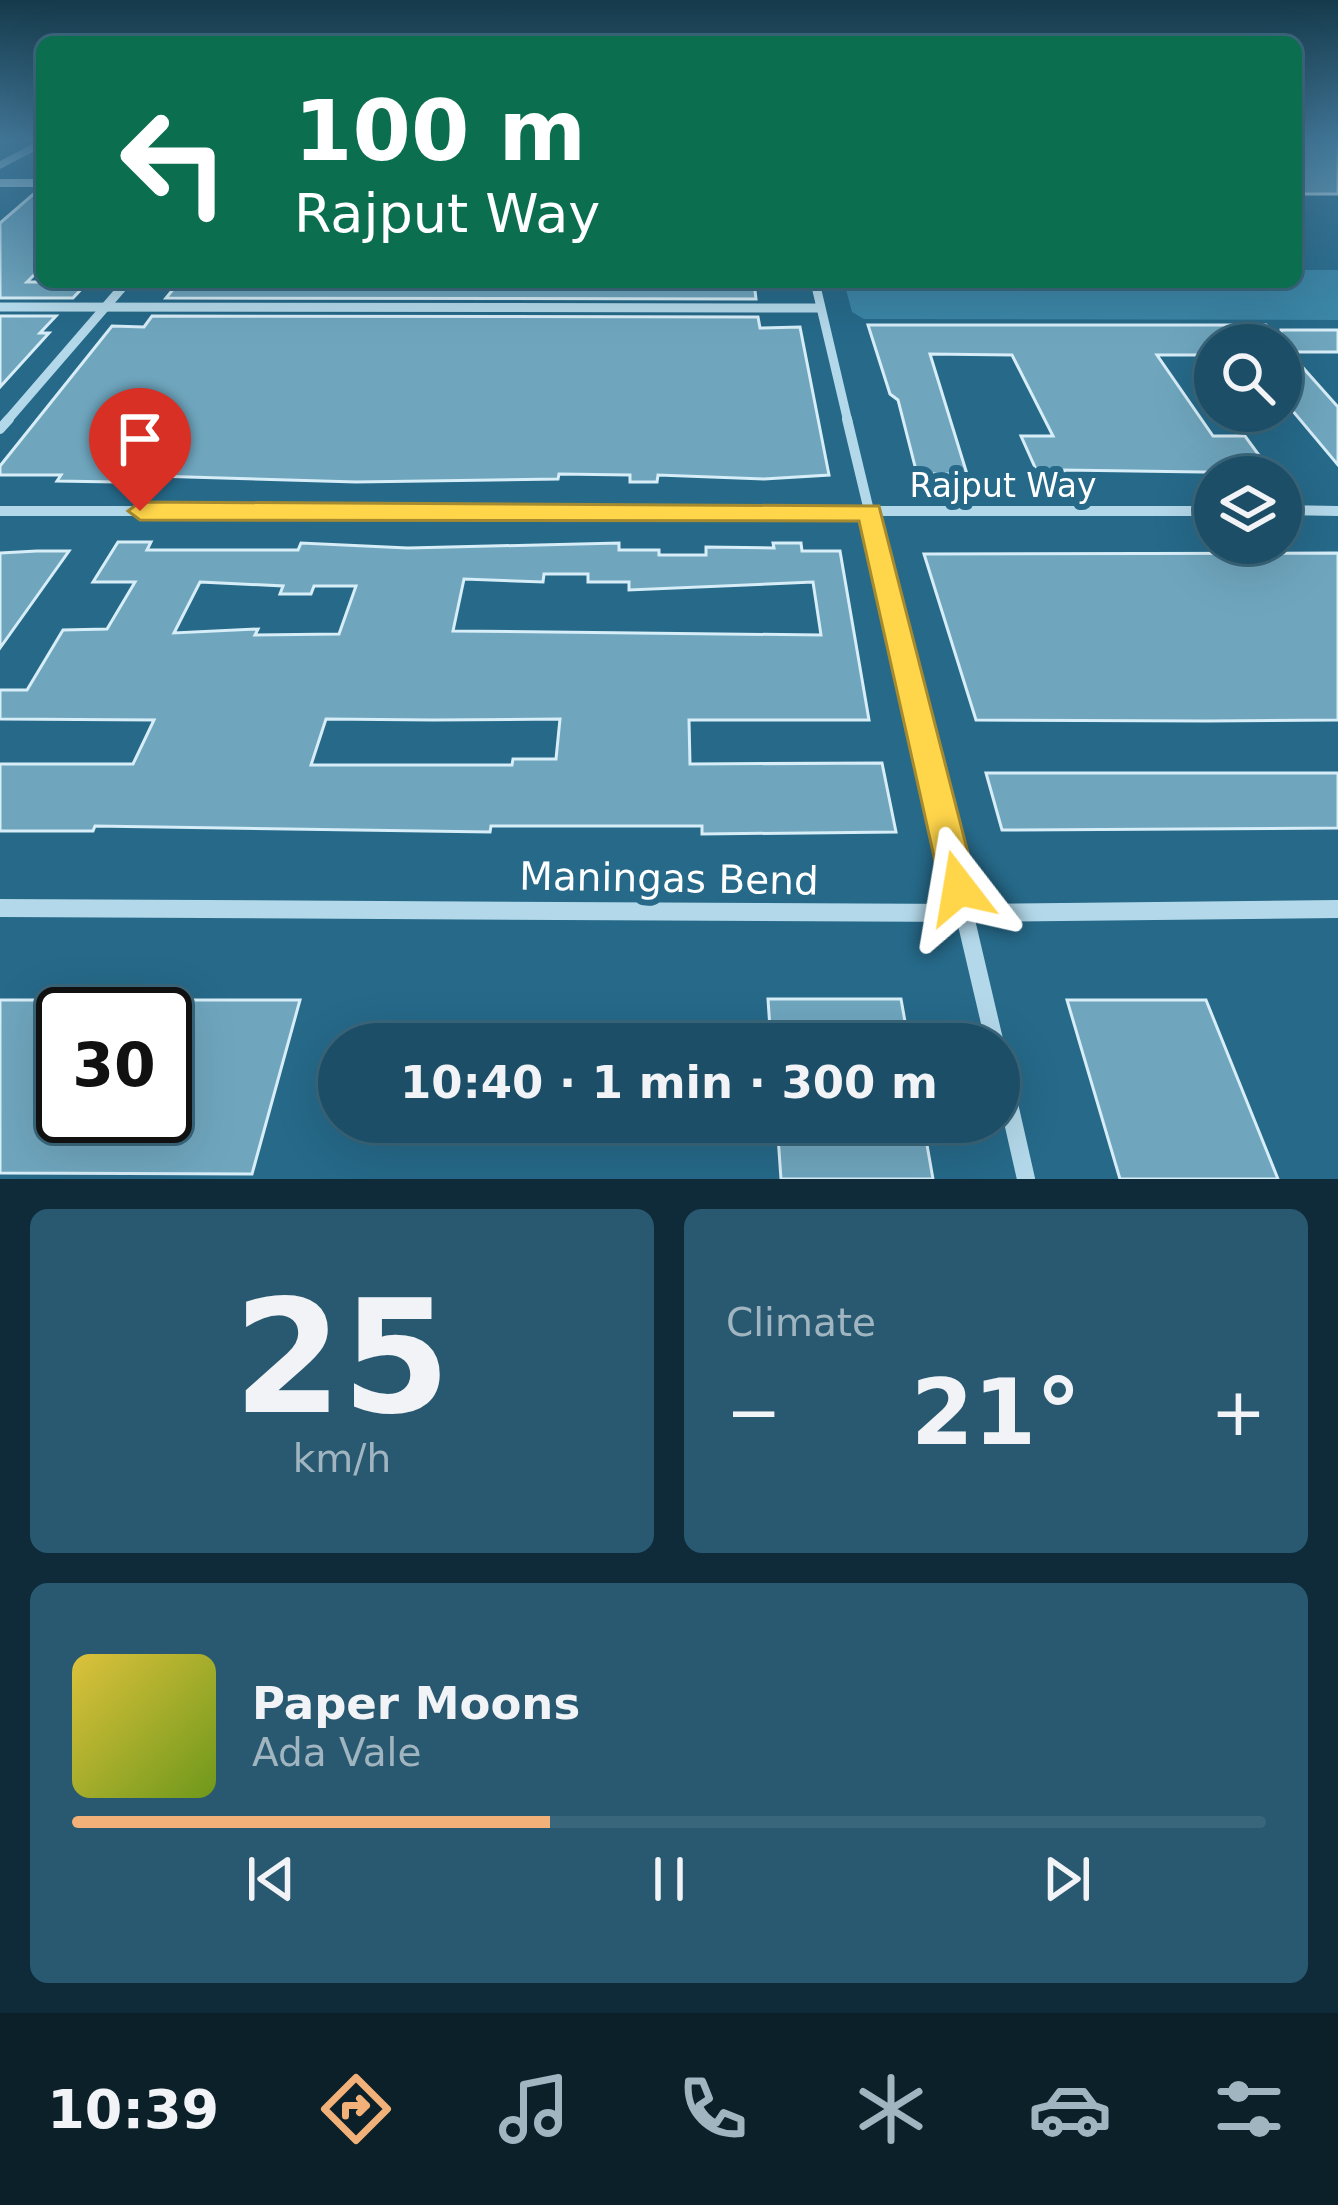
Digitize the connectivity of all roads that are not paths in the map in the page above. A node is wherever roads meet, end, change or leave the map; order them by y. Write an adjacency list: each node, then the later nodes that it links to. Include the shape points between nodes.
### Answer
1 (122, 288): 4 (street)
2 (816, 288): 5 (street)
3 (0, 307): 4 (street)
4 (106, 307): 5 (street); 6 (street)
5 (820, 308): 11 (street)
6 (0, 429)
7 (1302, 510): 10 (street)
8 (0, 511): 11 (street, Rajput Way)
9 (1194, 511): 11 (street, Rajput Way)
10 (1338, 511)
11 (870, 512): 14 (street)
12 (0, 908): 14 (street, Maningas Bend)
13 (1338, 909): 14 (street, Maningas Bend)
14 (966, 914): 15 (street)
15 (990, 1023)
16 (1018, 1143): 17 (street)
17 (1026, 1179)

